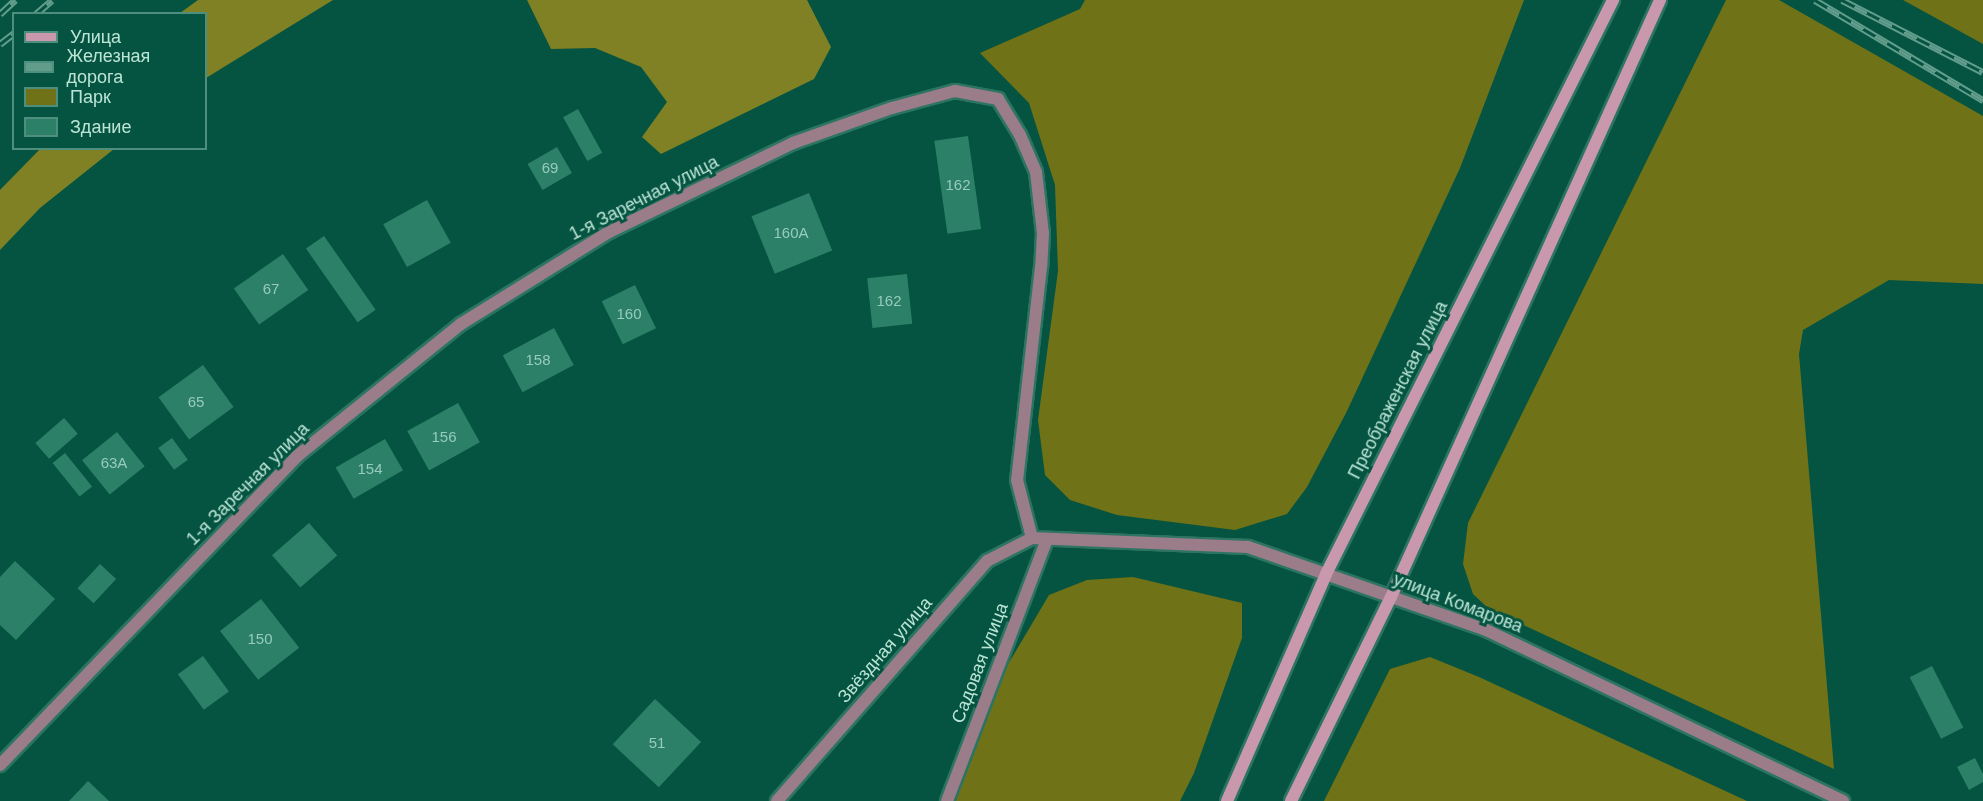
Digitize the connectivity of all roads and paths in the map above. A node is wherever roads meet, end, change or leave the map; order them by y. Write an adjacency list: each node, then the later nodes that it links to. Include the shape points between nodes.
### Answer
1 (1613, 0): 5 (main road, Преображенская улица)
2 (1660, 0): 6 (main road)
3 (1032, 538): 4 (street, улица Комарова); 7 (street, 1-я Заречная улица, via 1017,480 1041,267 1043,233 1036,172 998,99 955,91 892,108 793,143 609,232 461,324 296,457); 8 (street, Звёздная улица, via 987,561)
4 (1047, 539): 5 (street, улица Комарова, via 1248,547); 9 (street, Садовая улица)
5 (1326, 574): 6 (street, улица Комарова); 10 (main road, Преображенская улица)
6 (1391, 597): 11 (main road); 12 (street, улица Комарова, via 1486,630)
7 (0, 765)
8 (777, 801)
9 (946, 801)
10 (1227, 801)
11 (1291, 801)
12 (1844, 801)

